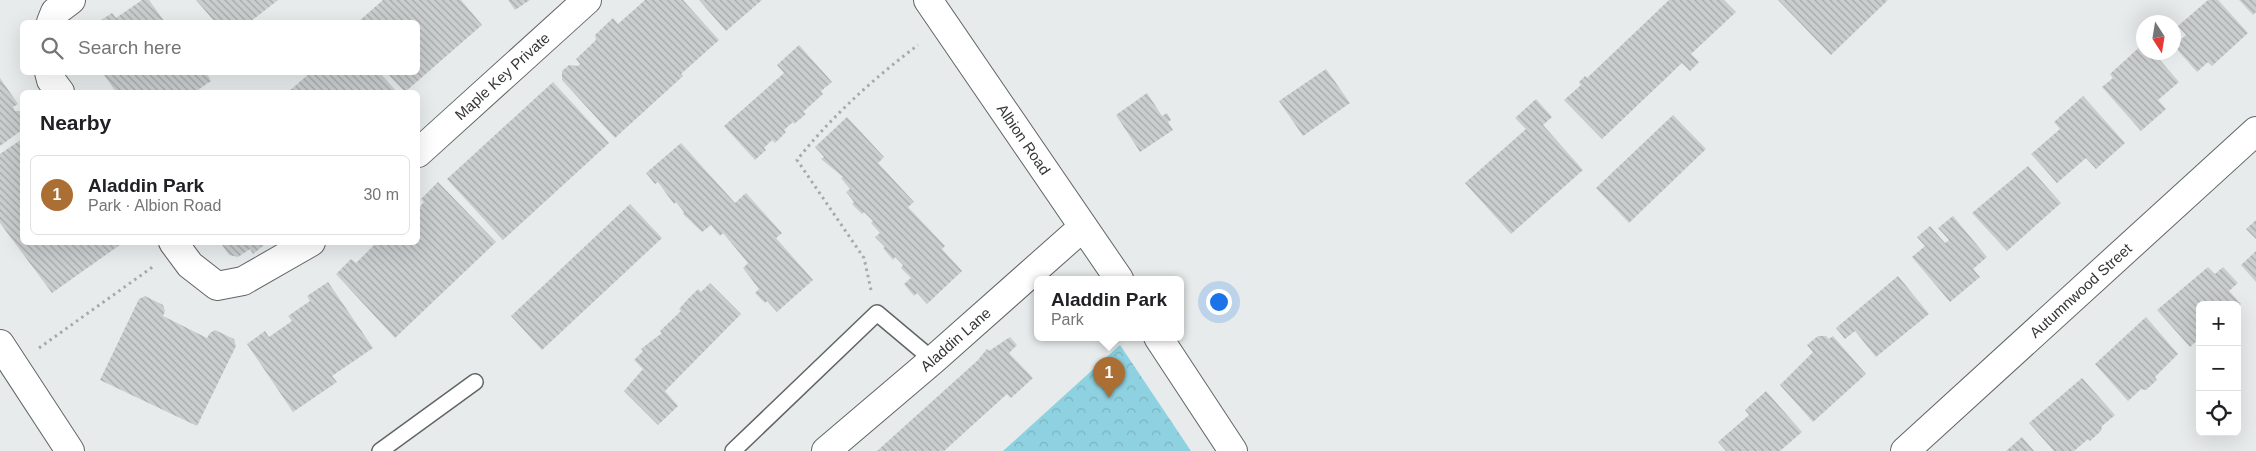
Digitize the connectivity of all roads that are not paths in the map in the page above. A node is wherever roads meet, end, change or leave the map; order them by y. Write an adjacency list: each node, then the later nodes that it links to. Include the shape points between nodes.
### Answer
1 (71, 0): 4 (street, via 55,12)
2 (587, 0): 8 (street, Maple Key Private)
3 (928, 0): 9 (street, Albion Road)
4 (52, 20)
5 (50, 75): 6 (street)
6 (58, 90)
7 (2256, 131): 22 (street, Autumnwood Street)
8 (420, 151)
9 (1084, 227): 12 (street, Albion Road); 15 (street, Aladdin Lane)
10 (306, 245): 11 (street, via 243,281 217,286 190,265)
11 (176, 246)
12 (1117, 276)
13 (1161, 341): 21 (street)
14 (0, 344): 17 (street)
15 (933, 360): 19 (lane, via 877,313); 20 (street, Aladdin Lane)
16 (475, 382): 18 (lane)
17 (70, 451)
18 (380, 451)
19 (733, 451)
20 (826, 451)
21 (1233, 451)
22 (1904, 451)

